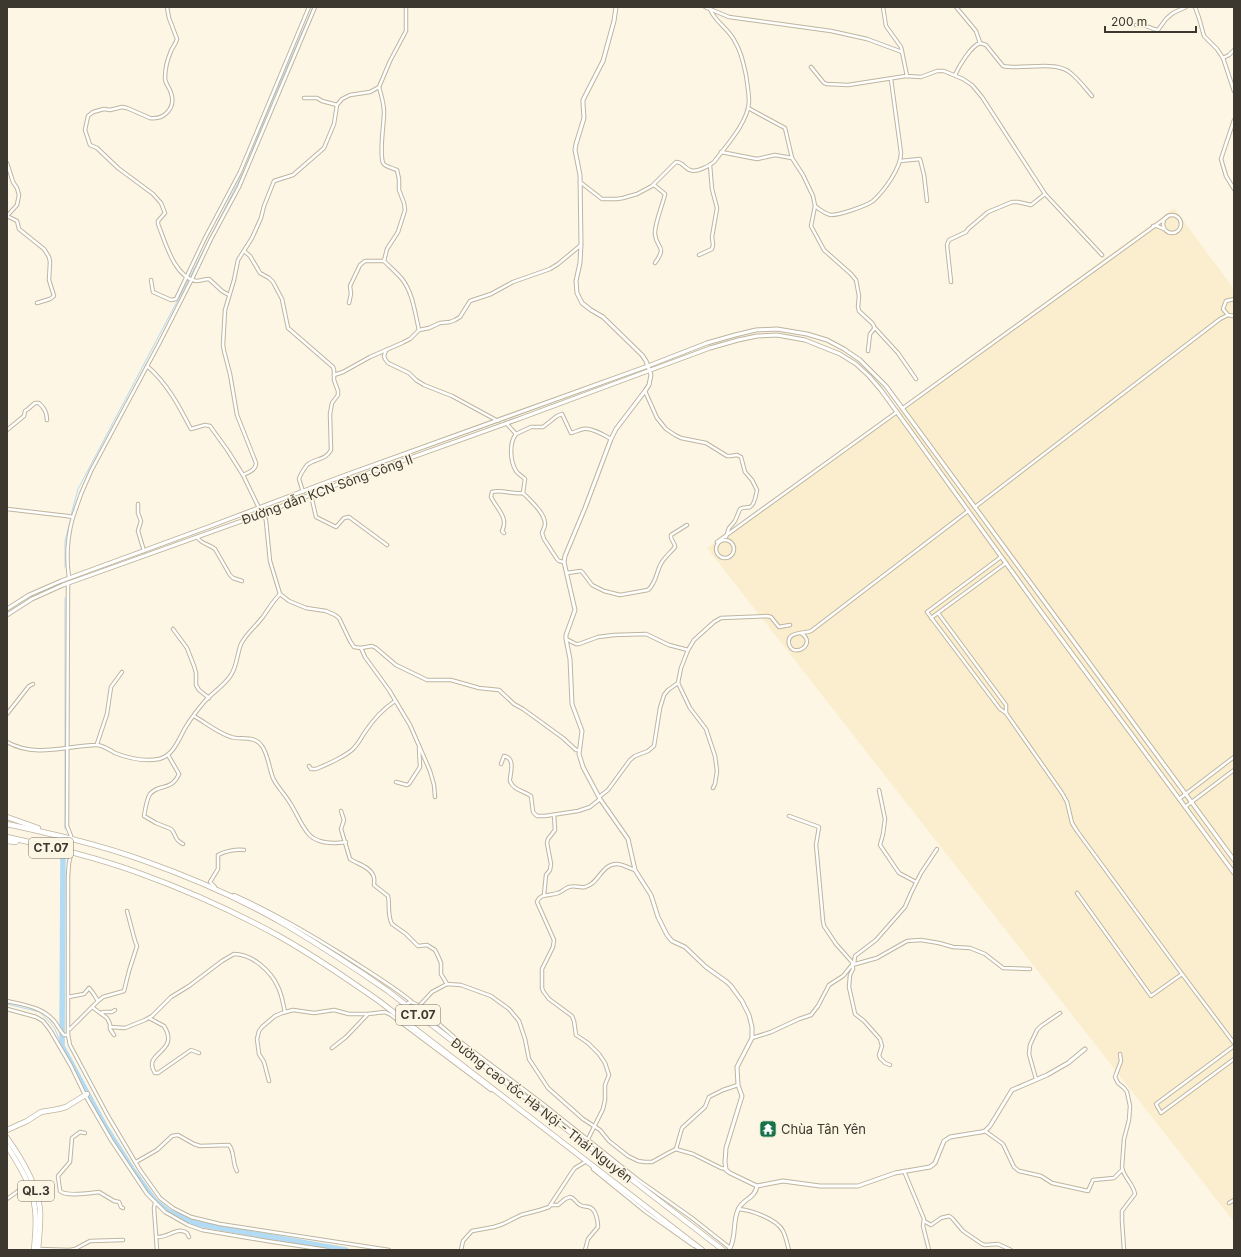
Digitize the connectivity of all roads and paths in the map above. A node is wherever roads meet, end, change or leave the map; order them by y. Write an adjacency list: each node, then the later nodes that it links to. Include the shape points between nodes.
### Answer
1 (167, 7): 51 (street, via 177,40 165,77 172,94 170,110 163,117 155,119 122,107 104,109 87,117 86,127 90,145 97,148 161,203 165,213 158,224 166,246 181,272)
2 (310, 7): 28 (street)
3 (315, 7): 29 (street)
4 (406, 7): 21 (street, via 406,31)
5 (616, 7): 35 (street, via 603,61 583,100 584,118 575,150)
6 (705, 7): 11 (street)
7 (883, 7): 15 (street, via 886,26)
8 (956, 7): 13 (street, via 976,31)
9 (1186, 7): 12 (street, via 1170,16 1158,30 1143,24)
10 (1195, 7): 16 (street, via 1204,36)
11 (710, 9): 15 (street, via 729,17 831,31 867,39); 26 (street, via 731,35 743,58 749,97)
12 (1136, 25)
13 (980, 43): 18 (street); 23 (street, via 986,45 1003,66 1042,66 1065,70)
14 (1234, 50): 16 (street)
15 (902, 52): 19 (street)
16 (1223, 58): 22 (street)
17 (811, 67): 20 (street, via 827,84 848,85)
18 (954, 75): 19 (street, via 939,71 921,77); 38 (street, via 972,85 982,97)
19 (907, 76): 20 (street)
20 (891, 79): 32 (street)
21 (379, 87): 25 (street, via 370,92 346,96); 49 (street, via 384,112 383,162 385,166 395,169 398,173 398,190 405,207 400,229 388,246)
22 (1234, 91)
23 (1092, 96)
24 (304, 98): 25 (street, via 317,98)
25 (337, 105): 46 (street, via 334,124 324,148 293,175 274,181 261,218)
26 (748, 108): 30 (street, via 741,125); 31 (street, via 785,128)
27 (1234, 120): 37 (street, via 1221,155 1226,176)
28 (255, 135): 29 (street); 51 (street, via 234,185 205,238)
29 (260, 138): 51 (street, via 239,187)
30 (721, 152): 31 (street, via 757,159 774,155); 34 (street)
31 (792, 158): 40 (street, via 811,190)
32 (900, 161): 39 (street, via 920,159); 40 (street, via 883,190 870,202 831,215)
33 (7, 163): 41 (street, via 18,194 17,205)
34 (710, 165): 36 (street, via 691,171 680,162 676,162); 47 (street, via 712,190 717,208 713,245)
35 (580, 182): 36 (street, via 606,200 637,194); 45 (street)
36 (654, 185): 50 (street, via 665,194 655,230 656,240 662,252)
37 (1234, 189)
38 (1045, 194): 48 (street); 53 (street, via 1031,205 1015,202 988,212 966,232 949,240 947,245)
39 (927, 201)
40 (815, 206): 62 (street, via 811,226 824,250 856,280 859,311)
41 (7, 216): 56 (street, via 17,221 19,229 44,249 49,257 49,280 54,296)
42 (1167, 217): 43 (street); 44 (street, via 1163,224); 44 (street, via 1176,216 1181,226 1173,233)
43 (1153, 226): 44 (street); 74 (street)
44 (1165, 230)
45 (581, 244): 63 (street, via 550,269 470,301 460,317 455,320); 69 (street, via 577,293 590,310 603,318 642,355)
46 (244, 251): 54 (street, via 238,260); 71 (street, via 260,273 273,282 282,299 288,328 333,367)
47 (699, 255)
48 (1102, 255)
49 (384, 261): 57 (street, via 365,261 360,264 350,286); 63 (street, via 408,289)
50 (655, 262)
51 (189, 278): 52 (street, via 174,300 153,292); 54 (street, via 198,281 209,279); 68 (street)
52 (151, 280)
53 (951, 282)
54 (229, 295): 84 (street, via 225,310 223,345 237,415 256,463 254,469)
55 (1234, 299): 58 (street, via 1226,301)
56 (37, 303)
57 (349, 303)
58 (1224, 311): 59 (street); 61 (street)
59 (1228, 316): 60 (street); 61 (street)
60 (1234, 316)
61 (1220, 319): 89 (street)
62 (874, 328): 67 (street, via 870,334); 72 (street, via 898,353)
63 (419, 330): 66 (street, via 402,344)
64 (810, 335): 65 (street); 69 (street, Đường dẫn KCN Sông Công II, via 776,329 756,330 707,343); 74 (street, Đường dẫn KCN Sông Công II, via 827,340 860,360 886,386)
65 (805, 340): 70 (street, Đường dẫn KCN Sông Công II, via 777,335 757,336 710,348); 75 (street, Đường dẫn KCN Sông Công II, via 840,354 856,364)
66 (386, 350): 71 (street); 77 (street, via 384,356 388,363 409,373 424,385 452,396)
67 (868, 351)
68 (147, 366): 84 (street, via 159,376 169,390 191,429 210,426); 94 (street, via 92,471)
69 (648, 366): 70 (street); 77 (street, Đường dẫn KCN Sông Công II)
70 (650, 371): 73 (street, via 651,377); 78 (street, Đường dẫn KCN Sông Công II)
71 (334, 374): 85 (street, via 338,395 332,403 330,414 331,450 325,457 306,467 299,479)
72 (916, 379)
73 (645, 391): 83 (street); 101 (street, via 656,418 666,429 681,438 702,441 728,456 741,457 745,472 757,490 753,504 740,509)
74 (903, 408): 75 (street); 89 (street, Đường dẫn KCN Sông Công II)
75 (898, 412): 92 (street, Đường dẫn KCN Sông Công II); 99 (street)
76 (48, 420): 79 (street, via 45,410 39,403 35,403)
77 (499, 421): 80 (street, Đường dẫn KCN Sông Công II)
78 (506, 424): 81 (street); 82 (street, Đường dẫn KCN Sông Công II)
79 (7, 430)
80 (463, 433): 82 (street); 85 (street, Đường dẫn KCN Sông Công II)
81 (516, 434): 83 (street, via 531,427 543,427 562,414 571,433 583,429 590,430); 86 (street, via 511,454 515,470 525,479)
82 (465, 438): 87 (street, Đường dẫn KCN Sông Công II)
83 (611, 439): 107 (street)
84 (243, 475): 90 (street)
85 (303, 492): 90 (street, Đường dẫn KCN Sông Công II)
86 (523, 493): 98 (street, via 492,492 491,497 504,520); 107 (street, via 543,517 545,525 542,533 546,543 557,559)
87 (311, 495): 93 (street, Đường dẫn KCN Sông Công II); 104 (street, via 316,517 336,527 344,518 349,517)
88 (138, 504): 105 (street, via 141,521 138,531)
89 (975, 507): 147 (street, Đường dẫn KCN Sông Công II)
90 (259, 508): 96 (street, Đường dẫn KCN Sông Công II)
91 (7, 509): 94 (street)
92 (968, 511): 106 (street, Đường dẫn KCN Sông Công II); 120 (street)
93 (264, 513): 97 (street, Đường dẫn KCN Sông Công II); 113 (street, via 270,561)
94 (72, 517): 110 (street, via 67,542)
95 (687, 525): 109 (street, via 671,535 675,547 662,562 656,580 648,590 620,595 592,585 580,571)
96 (208, 527): 97 (street); 105 (street, Đường dẫn KCN Sông Công II)
97 (210, 532): 100 (street, Đường dẫn KCN Sông Công II)
98 (504, 533)
99 (730, 534): 101 (street); 103 (street)
100 (197, 537): 111 (street, via 215,549 233,578); 112 (street, Đường dẫn KCN Sông Công II)
101 (726, 537): 102 (street)
102 (717, 542): 103 (street); 103 (street, via 717,554 725,558 732,554 734,548)
103 (731, 542)
104 (387, 546)
105 (144, 551): 110 (street, Đường dẫn KCN Sông Công II)
106 (1001, 556): 108 (street, Đường dẫn KCN Sông Công II); 117 (street, via 927,612)
107 (564, 562): 109 (street)
108 (1006, 563): 115 (street); 150 (street, Đường dẫn KCN Sông Công II)
109 (567, 573): 122 (street, via 575,610)
110 (69, 578): 114 (street, Đường dẫn KCN Sông Công II, via 29,595)
111 (242, 581)
112 (68, 583): 116 (street, Đường dẫn KCN Sông Công II, via 32,599); 137 (street)
113 (280, 594): 124 (street, via 306,608 335,615 342,623 352,645); 129 (street, via 244,639 230,677)
114 (7, 609)
115 (938, 613): 117 (street); 131 (street, via 1006,705)
116 (7, 615)
117 (931, 618): 131 (street, via 1000,709)
118 (790, 625): 125 (street, via 780,627 767,616 721,618 694,640)
119 (172, 629): 129 (street, via 187,648 196,673 196,685)
120 (811, 631): 121 (street); 123 (street)
121 (802, 633): 123 (street); 123 (street, via 791,636 791,647 802,650)
122 (566, 639): 125 (street, via 579,644 614,635 646,634 669,645); 138 (street, via 570,659 572,704 582,731)
123 (807, 640)
124 (361, 648): 130 (street); 138 (street, via 372,646 396,665 426,679 451,680 474,687 498,690)
125 (688, 650): 127 (street)
126 (122, 672): 135 (street, via 111,688 107,714)
127 (678, 683): 145 (street, via 690,708 706,729 715,756 717,771); 149 (street, via 664,695 654,746 630,760)
128 (33, 684): 132 (street)
129 (209, 698): 133 (street)
130 (395, 701): 136 (street); 142 (street, via 377,717 351,750 320,767 312,769)
131 (1006, 713): 177 (street, via 1065,797 1072,823 1077,831)
132 (7, 714)
133 (194, 716): 139 (street, via 178,744); 162 (street, via 232,738 258,742 266,755 275,782 290,802 307,833 329,843)
134 (7, 742): 137 (street, via 26,750)
135 (97, 744): 137 (street); 139 (street, via 129,758 154,760)
136 (419, 745): 144 (street, via 420,764 414,776 408,785); 148 (street, via 432,775)
137 (68, 748): 158 (street, via 67,826)
138 (579, 750): 149 (street, via 583,767)
139 (168, 755): 163 (street, via 179,774 170,785 156,789 150,794 144,816 173,830 176,841)
140 (1234, 757): 147 (street)
141 (501, 764): 154 (street, via 504,756 508,757 512,765 511,785 531,796 531,810 534,814)
142 (310, 766)
143 (1234, 770): 151 (street)
144 (396, 782)
145 (712, 788)
146 (879, 790): 171 (street, via 885,819 880,845 899,873)
147 (1185, 794): 150 (street); 151 (street, Đường dẫn KCN Sông Công II)
148 (435, 797)
149 (599, 798): 154 (street, via 583,810); 169 (street, via 628,840)
150 (1179, 799): 152 (street, Đường dẫn KCN Sông Công II)
151 (1192, 802): 152 (street); 168 (street, Đường dẫn KCN Sông Công II)
152 (1185, 807): 170 (street, Đường dẫn KCN Sông Công II)
153 (341, 811): 162 (street, via 344,820 341,829)
154 (554, 815): 173 (street, via 555,830 547,843 551,864 546,875)
155 (789, 816): 175 (street, via 819,827 817,854 823,921 834,941)
156 (7, 817): 160 (highway)
157 (7, 824): 160 (highway, Đường cao tốc Hà Nội - Thái Nguyên / CT.07)
158 (71, 836)
159 (7, 837): 167 (highway, Đường cao tốc Hà Nội - Thái Nguyên / CT.07)
160 (78, 840): 244 (highway, Đường cao tốc Hà Nội - Thái Nguyên / CT.07, via 142,860 207,886 285,925 341,959 404,1004)
161 (7, 842): 167 (highway, via 19,842)
162 (346, 842): 178 (street, via 350,860 372,873 374,885 388,896 392,924 418,946 427,945 437,952 441,974)
163 (182, 844)
164 (937, 849): 171 (street)
165 (244, 850): 182 (street, via 218,856 218,869 210,882 213,886 292,924)
166 (71, 854): 179 (street, via 68,876)
167 (95, 859): 243 (highway, Đường cao tốc Hà Nội - Thái Nguyên / CT.07, via 138,872 228,910 278,936 334,970 379,1001)
168 (1234, 860)
169 (635, 870): 173 (street, via 616,864 602,870 590,885 571,886 559,893); 195 (street, via 651,895 658,917 669,938 685,947 727,982 742,1001 749,1015)
170 (1234, 873)
171 (916, 882): 175 (street, via 905,907 876,940 855,956)
172 (1077, 893): 177 (street, via 1151,996)
173 (544, 895): 208 (street, via 539,897 537,905 554,940 542,969 543,991 549,999 572,1016 576,1035 598,1054 608,1071 605,1104)
174 (127, 911): 181 (street, via 138,946 122,992)
175 (853, 965): 176 (street, via 872,960 902,944 917,940 981,951 1006,969); 195 (street, via 830,985 813,1014); 202 (street, via 848,983 854,1010 880,1039 880,1058)
176 (1030, 969)
177 (1182, 974): 196 (street)
178 (447, 984): 182 (street, via 432,992); 208 (street, via 465,986 491,996 509,1009 521,1025 529,1059 546,1085)
179 (68, 996): 181 (street, via 84,994 89,988); 192 (street)
180 (7, 1001): 193 (street, via 42,1011)
181 (98, 1001): 183 (street)
182 (419, 1006): 213 (street, via 454,1037)
183 (92, 1007): 187 (street); 192 (street)
184 (7, 1009): 207 (street, via 43,1021)
185 (114, 1010): 187 (street)
186 (285, 1012): 189 (street, via 294,1010 314,1013 334,1010 349,1014); 190 (street, via 274,979 250,957 234,954 171,997); 204 (street, via 266,1023 258,1035 258,1052 264,1062)
187 (101, 1013): 191 (street, via 107,1018)
188 (1060, 1013): 203 (street, via 1041,1026 1034,1034 1030,1045 1029,1054)
189 (368, 1014): 197 (street); 217 (street, via 385,1012 396,1017)
190 (149, 1018): 191 (street, via 129,1027); 199 (street, via 164,1026 169,1041 154,1058 155,1073 191,1050)
191 (110, 1027): 194 (street)
192 (68, 1029): 193 (street)
193 (66, 1035): 206 (street)
194 (114, 1035)
195 (752, 1038): 205 (street, via 737,1067)
196 (1234, 1044): 201 (street, via 1156,1104 1161,1113)
197 (332, 1048)
198 (1085, 1049): 203 (street, via 1070,1062)
199 (199, 1053)
200 (1120, 1054): 219 (street, via 1121,1061 1115,1077 1127,1092 1130,1106)
201 (1234, 1058)
202 (890, 1065)
203 (1036, 1079): 210 (street, via 1012,1090)
204 (269, 1081)
205 (738, 1085): 215 (street, via 708,1097 705,1107 682,1128); 218 (street, via 742,1096 726,1148)
206 (93, 1090): 207 (street); 216 (street)
207 (86, 1094): 209 (highway, via 66,1107 41,1112); 226 (street, via 118,1151)
208 (595, 1126): 213 (street); 215 (street, via 618,1149 638,1161 652,1162)
209 (7, 1130)
210 (986, 1131): 219 (street, via 1003,1144 1016,1169 1041,1176 1052,1183 1088,1191 1093,1180 1114,1178); 221 (street, via 950,1137 944,1141 935,1163 930,1167)
211 (85, 1133): 229 (street, via 80,1132 72,1138 70,1162 58,1176 60,1191 64,1194 99,1192 119,1202)
212 (7, 1138): 236 (highway, QL.3, via 37,1193 40,1215)
213 (588, 1139): 235 (street)
214 (7, 1146): 222 (highway, QL.3)
215 (676, 1149): 218 (street, via 694,1154)
216 (136, 1162): 220 (street, via 157,1150 172,1136 178,1135 200,1146 229,1145); 240 (street, via 160,1198 191,1217 220,1224)
217 (585, 1162): 228 (street, via 575,1168); 243 (street, via 640,1207)
218 (726, 1169): 223 (street)
219 (1122, 1169): 248 (street, via 1135,1194 1122,1211)
220 (237, 1171)
221 (904, 1171): 223 (street, via 858,1186 820,1186 783,1181); 231 (street)
222 (28, 1184): 224 (street); 236 (highway, QL.3, via 36,1210)
223 (757, 1186): 230 (street, via 755,1193)
224 (7, 1199)
225 (1234, 1200): 227 (street)
226 (155, 1203): 232 (street); 239 (street, via 164,1212 202,1230)
227 (1229, 1204)
228 (551, 1205): 241 (street, via 494,1227 472,1231 463,1240); 242 (street, via 558,1205 570,1197 581,1206 593,1209 598,1227 588,1239)
229 (123, 1208)
230 (738, 1209): 235 (street, via 734,1240); 245 (street, via 756,1212 779,1226 784,1232)
231 (924, 1221): 246 (street); 247 (street, via 931,1225 940,1218 949,1216 963,1231 982,1244 998,1244)
232 (157, 1237): 233 (street, via 165,1237 181,1230); 238 (street)
233 (189, 1237)
234 (123, 1240): 237 (street, via 90,1241)
235 (730, 1249)
236 (37, 1250): 237 (street)
237 (70, 1250)
238 (157, 1250)
239 (327, 1250)
240 (389, 1250)
241 (461, 1250)
242 (585, 1250)
243 (700, 1250)
244 (723, 1250)
245 (789, 1250)
246 (929, 1250)
247 (1011, 1250)
248 (1124, 1250)

